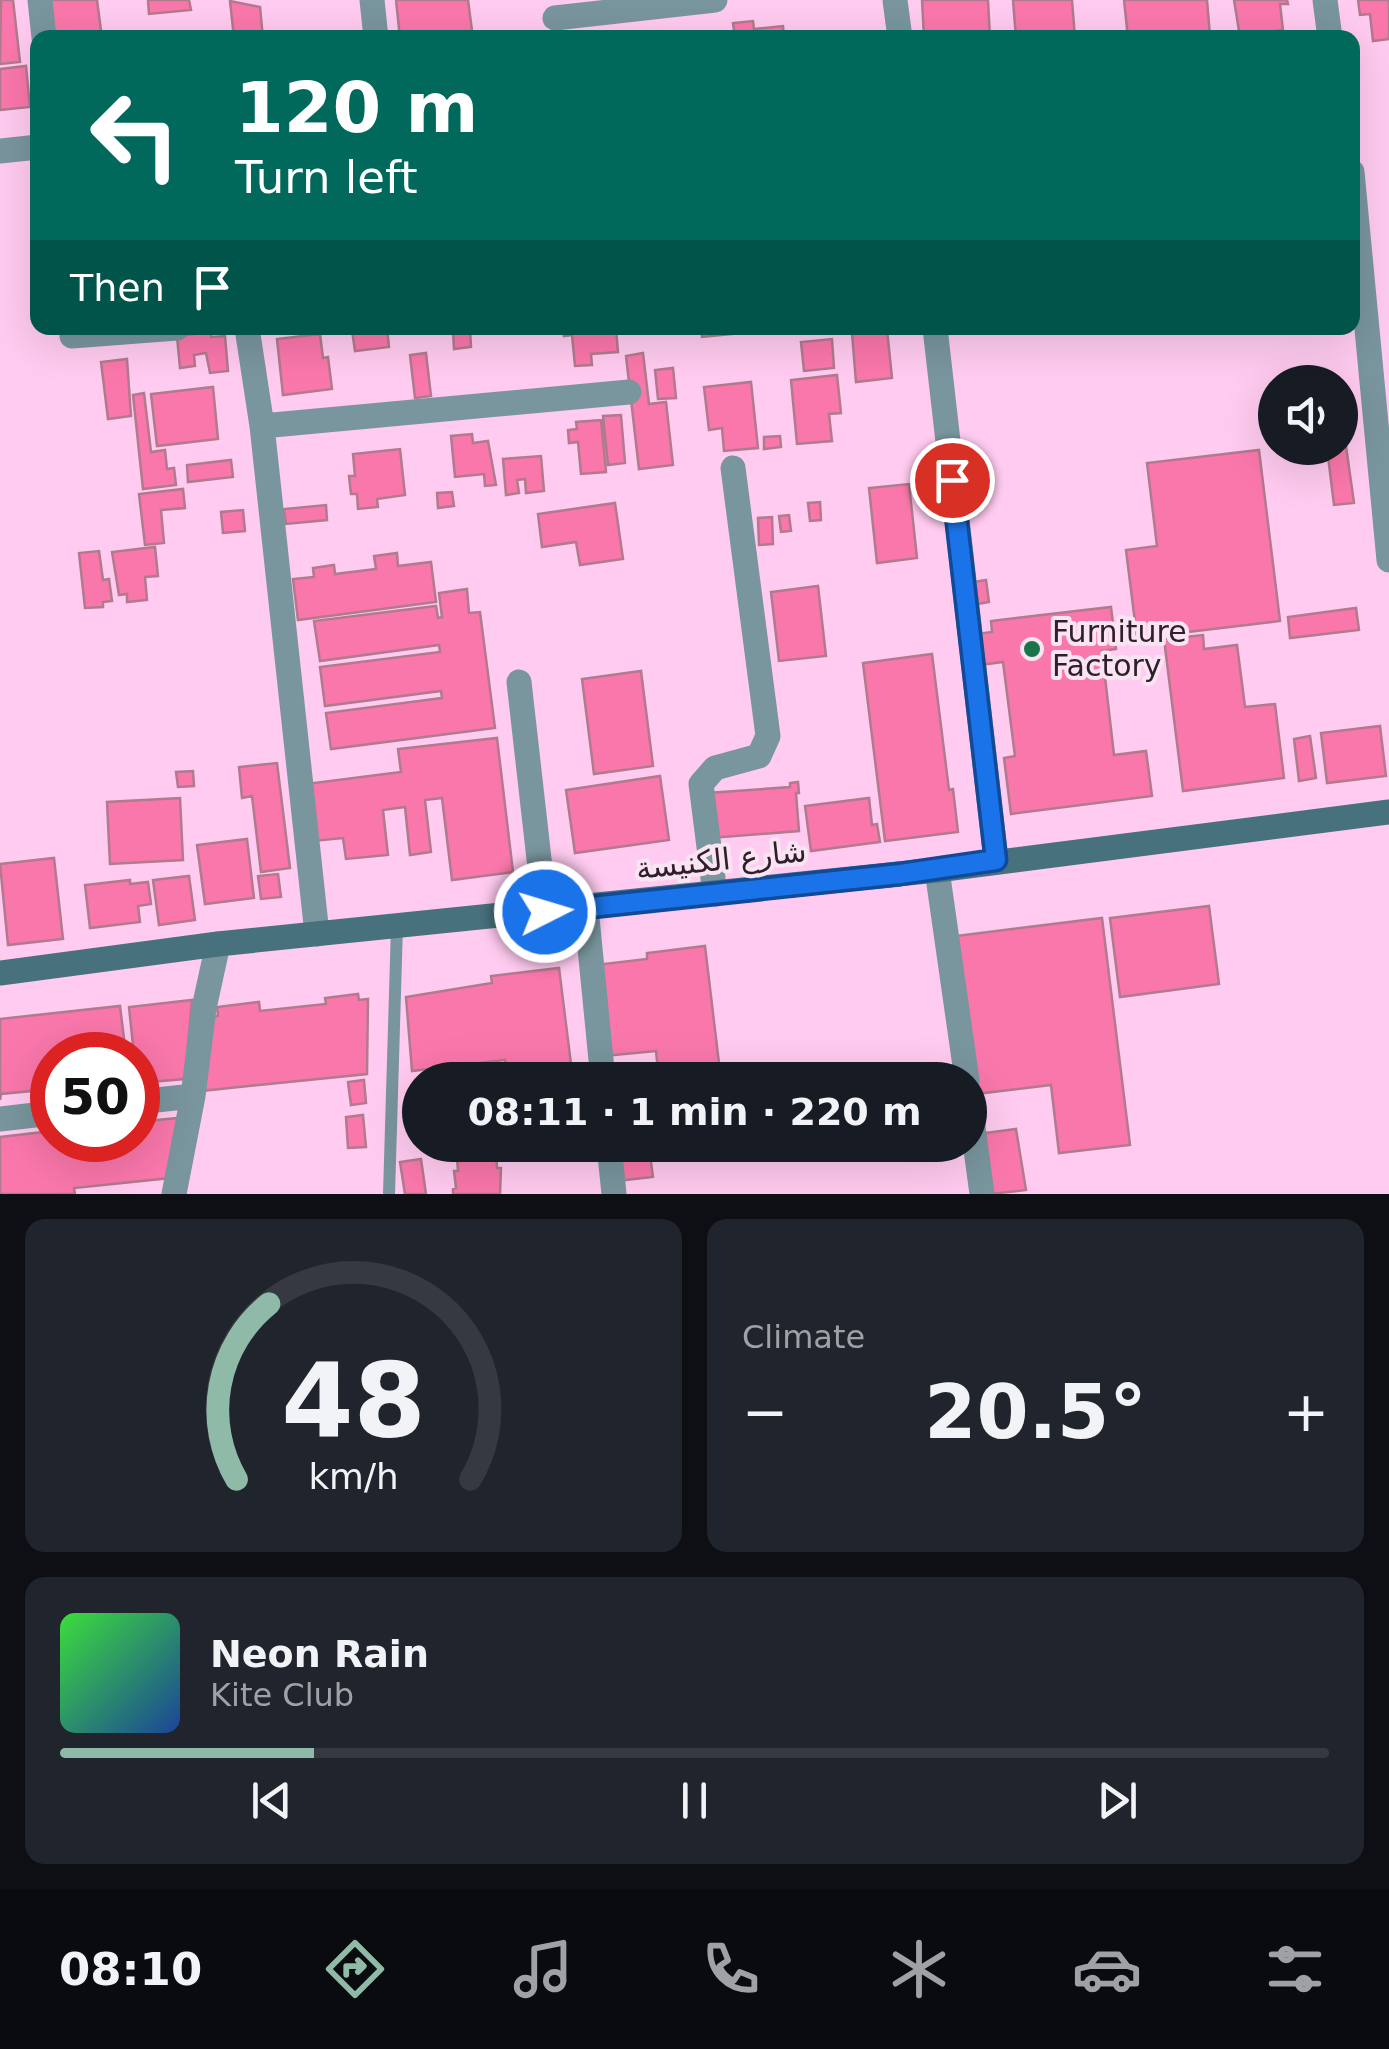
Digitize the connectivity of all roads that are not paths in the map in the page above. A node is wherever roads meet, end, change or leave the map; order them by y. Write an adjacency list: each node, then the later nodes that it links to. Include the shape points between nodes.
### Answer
1 (40, 0): 7 (street)
2 (372, 0): 8 (street)
3 (715, 0): 6 (street)
4 (895, 0): 9 (street)
5 (1326, 0): 10 (street)
6 (556, 18)
7 (43, 30)
8 (375, 30)
9 (899, 30)
10 (1329, 30)
11 (30, 148): 12 (street)
12 (0, 151)
13 (1360, 256): 21 (street)
14 (85, 335): 17 (street)
15 (249, 335): 19 (street)
16 (936, 335): 24 (street)
17 (72, 336)
18 (628, 392): 19 (street)
19 (262, 426): 30 (street)
20 (733, 468): 26 (street, via 768,736 759,756 715,768 701,784)
21 (1389, 560)
22 (519, 682): 28 (street)
23 (1389, 812): 24 (main road, شارع الكنيسة)
24 (996, 860): 25 (main road, شارع الكنيسة)
25 (937, 870): 26 (main road, شارع الكنيسة); 34 (street)
26 (715, 894): 27 (main road, شارع الكنيسة)
27 (586, 908): 28 (main road, شارع الكنيسة); 33 (street)
28 (545, 912): 29 (main road, شارع الكنيسة)
29 (398, 926): 30 (main road, شارع الكنيسة); 42 (lane)
30 (316, 934): 31 (main road, شارع الكنيسة)
31 (218, 944): 32 (main road, شارع الكنيسة); 35 (street)
32 (0, 972)
33 (600, 1062)
34 (964, 1062)
35 (193, 1096): 36 (street); 41 (street)
36 (160, 1100)
37 (30, 1116): 38 (street)
38 (0, 1119)
39 (611, 1162): 43 (street)
40 (978, 1162): 44 (street)
41 (174, 1194)
42 (389, 1194)
43 (614, 1194)
44 (982, 1194)

